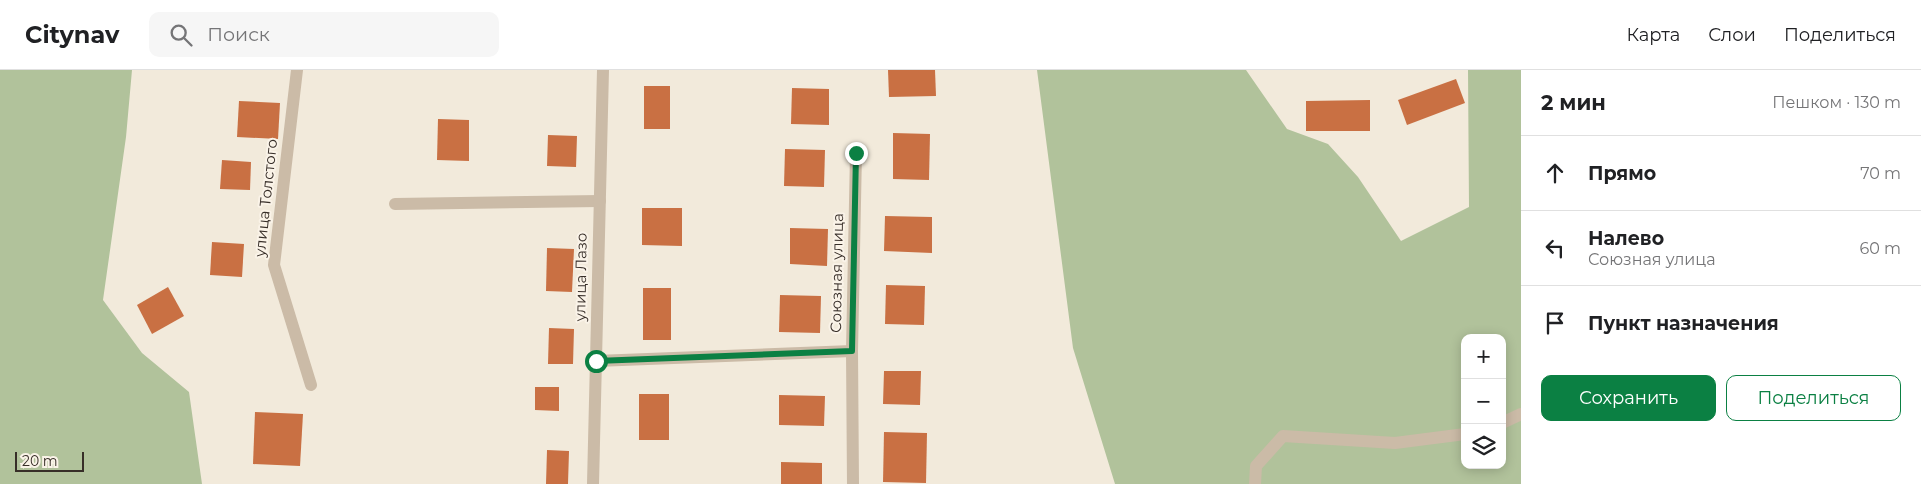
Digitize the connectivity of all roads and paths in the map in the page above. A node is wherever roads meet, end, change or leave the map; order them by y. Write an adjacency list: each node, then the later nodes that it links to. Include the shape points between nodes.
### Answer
1 (297, 70): 8 (street, улица Толстого, via 274,265)
2 (603, 70): 4 (street, улица Лазо)
3 (856, 153): 6 (street, Союзная улица)
4 (600, 200): 5 (street); 7 (street, улица Лазо)
5 (395, 204)
6 (852, 351): 7 (street); 13 (street, Союзная улица)
7 (596, 361): 12 (street, улица Лазо)
8 (311, 385)
9 (1521, 414): 10 (street)
10 (1506, 421)
11 (1461, 435): 14 (street, via 1395,443 1283,436 1256,466)
12 (592, 484)
13 (853, 484)
14 (1255, 484)

